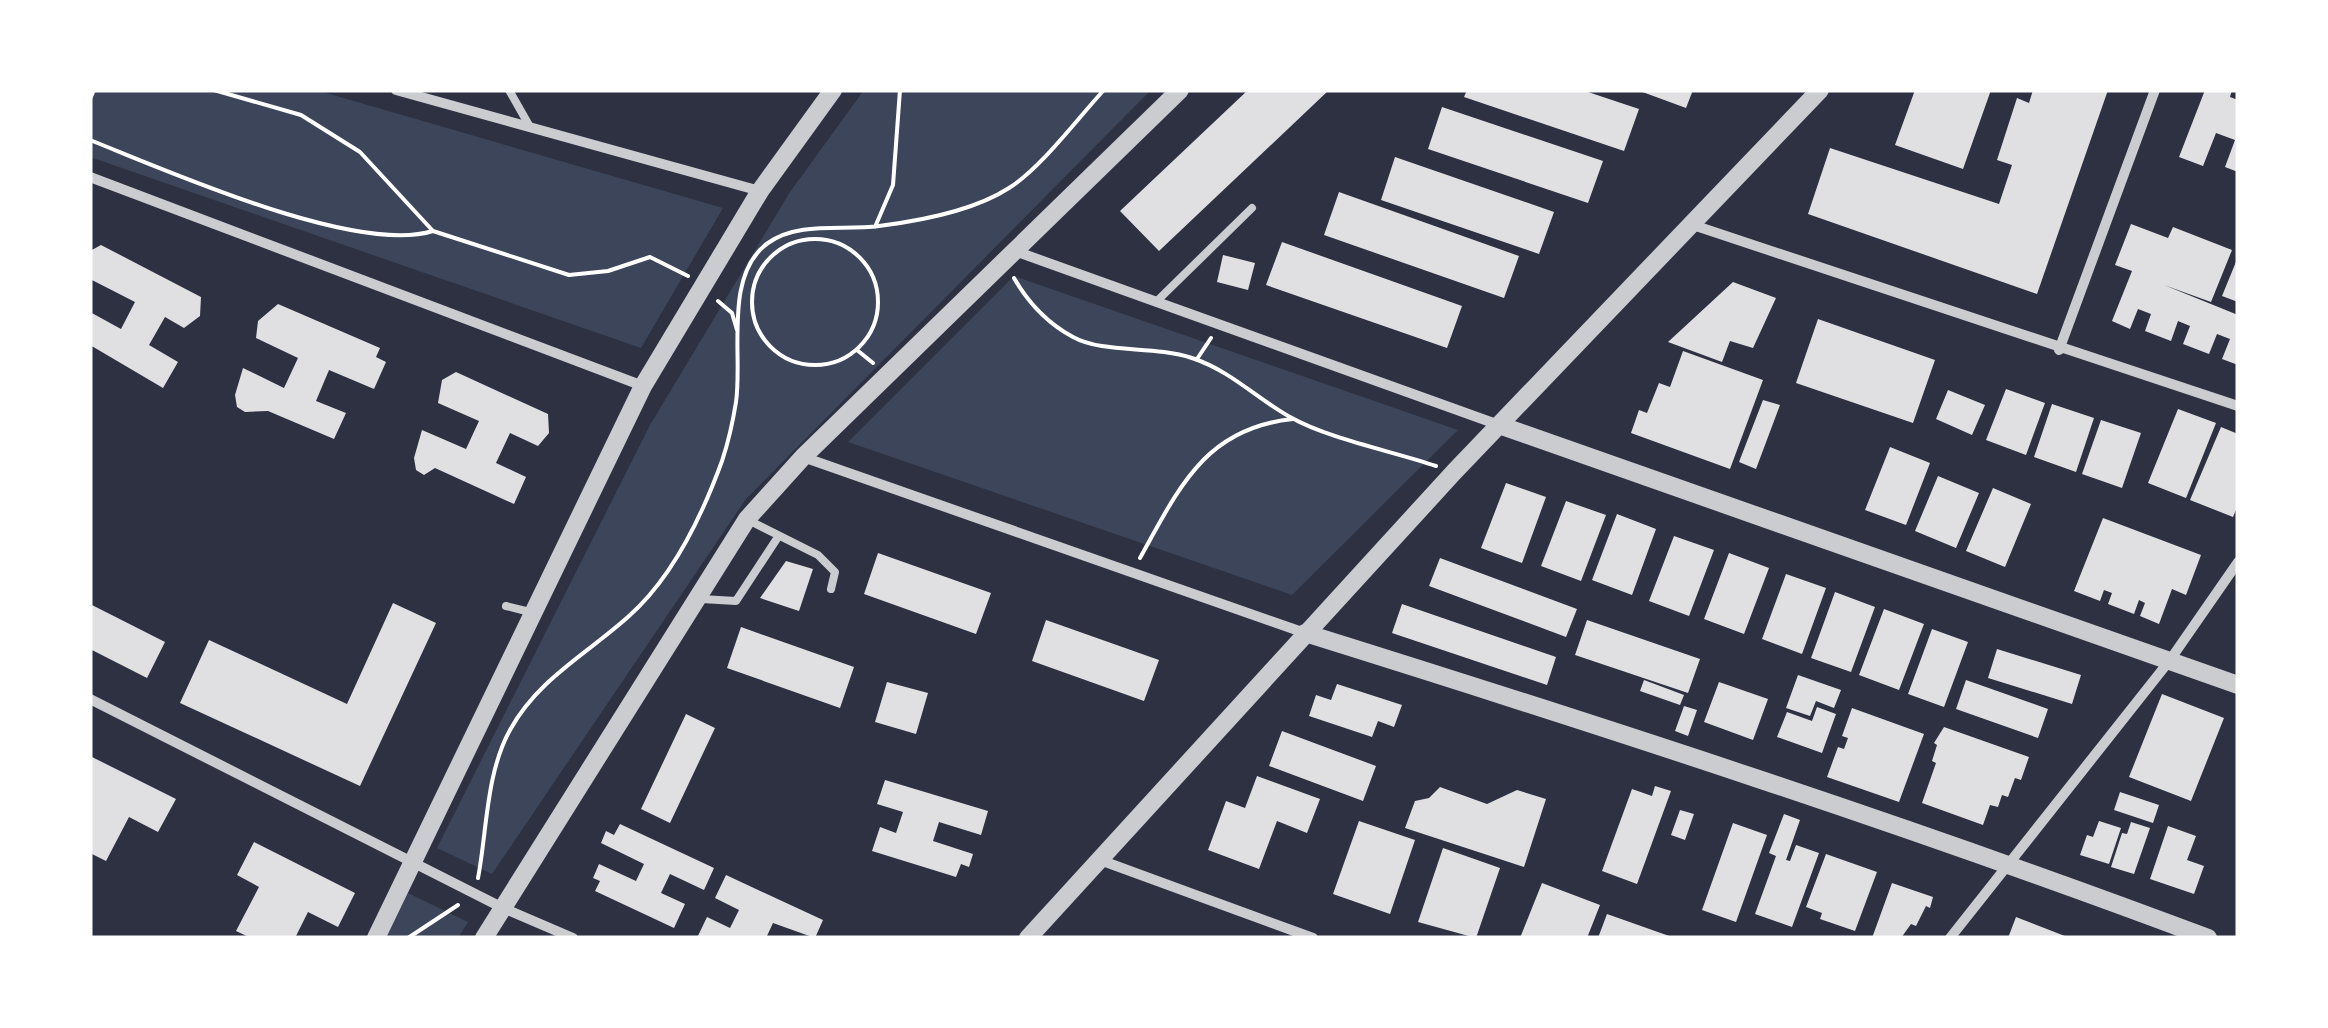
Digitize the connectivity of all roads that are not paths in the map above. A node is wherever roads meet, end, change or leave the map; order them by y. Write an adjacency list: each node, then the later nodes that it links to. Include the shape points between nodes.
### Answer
1 (396, 90): 7 (street)
2 (509, 90): 7 (lane)
3 (833, 90): 9 (street)
4 (1180, 90): 12 (street)
5 (1820, 90): 11 (street)
6 (2154, 90): 14 (street)
7 (530, 128): 9 (street)
8 (90, 176): 15 (street)
9 (760, 191): 15 (street)
10 (1252, 208): 13 (lane)
11 (1693, 225): 14 (street); 17 (street)
12 (1009, 255): 13 (street); 18 (street)
13 (1157, 302): 17 (street)
14 (2059, 350): 16 (street)
15 (643, 386): 25 (street)
16 (2238, 406)
17 (1499, 425): 26 (street); 27 (street)
18 (803, 457): 19 (street); 26 (street)
19 (746, 519): 20 (lane); 23 (street)
20 (778, 538): 22 (lane, via 832,568); 23 (lane, via 736,601)
21 (2238, 562): 27 (street)
22 (830, 588)
23 (696, 598): 33 (street)
24 (506, 606): 25 (lane)
25 (530, 612): 31 (street)
26 (1305, 633): 30 (street); 32 (street)
27 (2170, 660): 28 (street); 32 (street)
28 (2238, 685)
29 (90, 699): 31 (street)
30 (1100, 860): 37 (street); 38 (street)
31 (416, 862): 33 (street); 34 (street)
32 (2010, 863): 39 (street); 40 (street)
33 (503, 908): 35 (street); 36 (street)
34 (376, 938)
35 (484, 938)
36 (573, 938)
37 (1028, 938)
38 (1313, 938)
39 (1950, 938)
40 (2208, 938)

